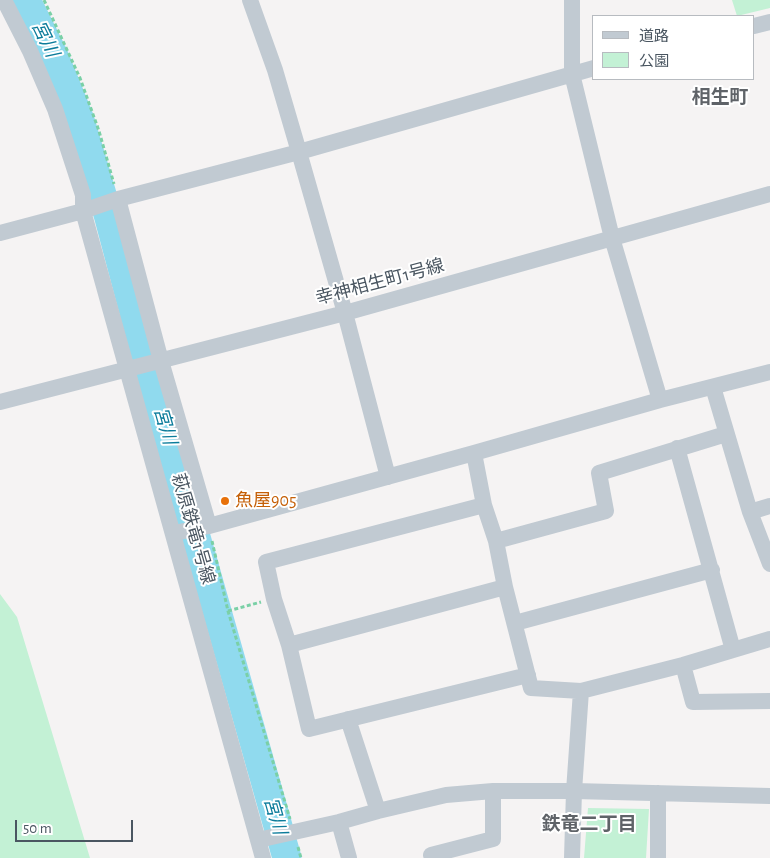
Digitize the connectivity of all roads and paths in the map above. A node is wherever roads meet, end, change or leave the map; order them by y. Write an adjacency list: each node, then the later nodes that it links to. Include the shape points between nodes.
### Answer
1 (4, 0): 12 (street, 萩原鉄竜1号線, via 55,109 83,195)
2 (44, 0): 11 (path, via 80,78)
3 (250, 0): 9 (street)
4 (572, 0): 8 (street)
5 (770, 22): 6 (street)
6 (755, 26)
7 (592, 69): 8 (street)
8 (572, 74): 9 (street); 14 (street)
9 (299, 152): 11 (street); 15 (street)
10 (770, 194): 14 (street, 幸神相生町1号線)
11 (118, 199): 12 (street); 16 (street)
12 (83, 210): 13 (street); 17 (street, 萩原鉄竜1号線)
13 (0, 233)
14 (612, 238): 15 (street, 幸神相生町1号線); 20 (street)
15 (345, 313): 16 (street, 幸神相生町1号線); 25 (street)
16 (161, 361): 17 (street, 幸神相生町1号線); 29 (street)
17 (127, 369): 21 (street, 幸神相生町1号線); 30 (street, 萩原鉄竜1号線)
18 (770, 372): 19 (street)
19 (713, 387): 20 (street); 22 (street)
20 (660, 400): 24 (street)
21 (0, 402)
22 (726, 434): 23 (street); 28 (street)
23 (677, 448): 31 (street, via 600,473 606,511); 33 (street)
24 (474, 453): 25 (street); 26 (street)
25 (388, 477): 29 (street)
26 (484, 505): 31 (street); 35 (street, via 266,562)
27 (770, 506): 28 (street)
28 (750, 512): 32 (street)
29 (205, 527): 30 (street); 36 (path)
30 (178, 532): 53 (street, 萩原鉄竜1号線)
31 (496, 541): 34 (street)
32 (770, 564)
33 (712, 570): 37 (street); 40 (street)
34 (505, 588): 37 (street); 39 (street)
35 (274, 599): 36 (path); 39 (street)
36 (228, 611): 52 (path)
37 (515, 623): 42 (street)
38 (770, 639): 40 (street)
39 (289, 645): 45 (street, via 309,729)
40 (733, 650): 41 (street)
41 (683, 665): 43 (street); 44 (street, via 693,702)
42 (528, 674): 43 (street, via 531,688); 45 (street)
43 (581, 691): 47 (street)
44 (770, 701)
45 (348, 719): 50 (street)
46 (493, 791): 47 (street); 50 (street, via 446,795); 56 (street, via 493,839 431,855)
47 (574, 792): 48 (street); 57 (street)
48 (658, 793): 49 (street); 58 (street)
49 (770, 796)
50 (378, 810): 51 (street)
51 (339, 822): 52 (street); 55 (street)
52 (290, 833): 53 (street)
53 (262, 839): 54 (street, 萩原鉄竜1号線)
54 (263, 858)
55 (349, 858)
56 (432, 858)
57 (572, 858)
58 (658, 858)

